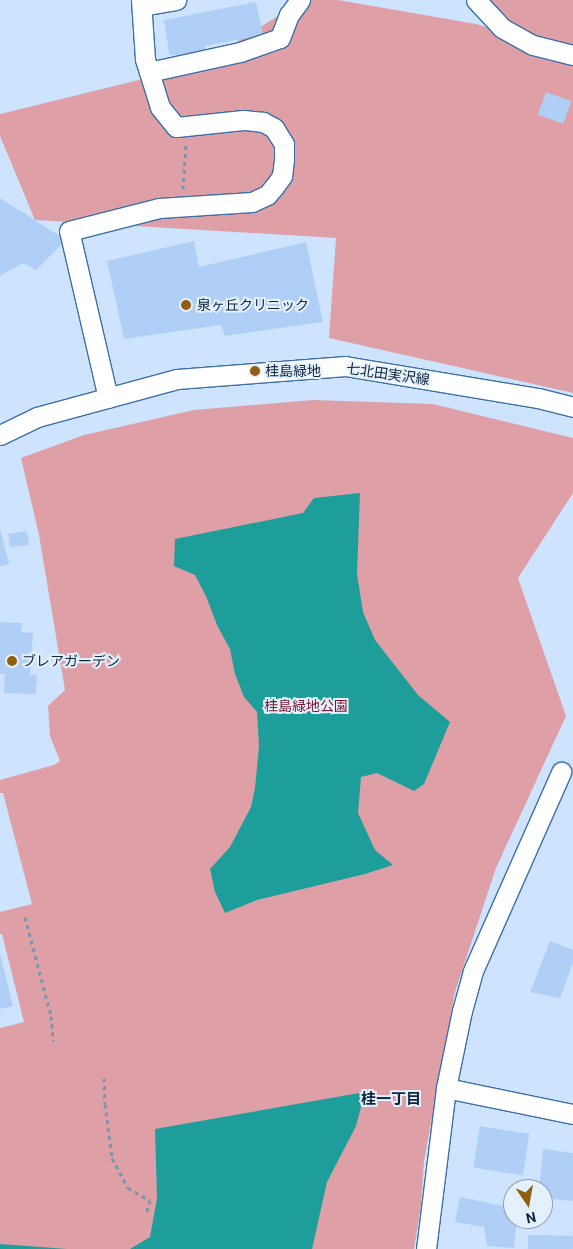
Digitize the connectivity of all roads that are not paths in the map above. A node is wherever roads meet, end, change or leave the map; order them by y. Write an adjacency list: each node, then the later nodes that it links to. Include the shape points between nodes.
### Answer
1 (176, 0): 4 (street)
2 (300, 0): 6 (street, via 288,15 280,38 240,52)
3 (476, 0): 5 (street, via 502,28 533,45)
4 (141, 3): 6 (street)
5 (573, 55)
6 (149, 72): 7 (street, via 160,107 176,127 243,120 263,122 274,128 284,144 282,176 267,195 252,202 159,208 69,231)
7 (108, 398): 8 (street, 七北田実沢線, via 177,379 345,366 538,398); 9 (street, 七北田実沢線, via 37,417)
8 (573, 407)
9 (0, 435)
10 (561, 772): 11 (street, via 473,972)
11 (446, 1088): 12 (street); 13 (street)
12 (573, 1114)
13 (426, 1249)

